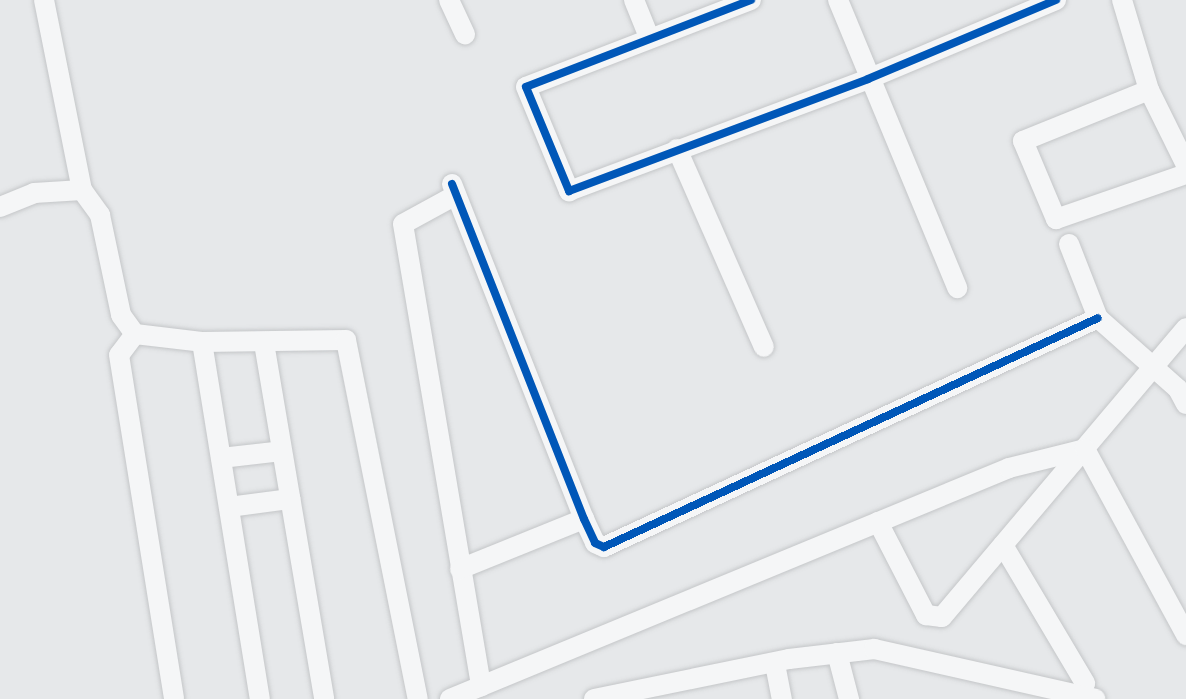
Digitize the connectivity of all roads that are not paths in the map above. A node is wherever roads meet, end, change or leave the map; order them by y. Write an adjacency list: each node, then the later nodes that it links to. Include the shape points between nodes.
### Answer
1 (44, 0): 16 (street)
2 (449, 0): 9 (street)
3 (634, 0): 10 (street)
4 (751, 0): 8 (street)
5 (838, 0): 11 (street)
6 (1056, 0): 11 (street)
7 (1122, 0): 12 (street)
8 (717, 6): 10 (street)
9 (465, 34)
10 (649, 37): 13 (street, via 526,87 569,191)
11 (868, 79): 13 (street); 19 (street)
12 (1149, 90): 14 (street); 15 (street, via 1023,141 1056,219)
13 (678, 149): 25 (street)
14 (1186, 165)
15 (1186, 174)
16 (82, 190): 17 (street, via 34,194); 22 (street, via 100,215 121,315)
17 (0, 207)
18 (1070, 244): 20 (street)
19 (957, 288)
20 (1098, 318): 26 (street); 33 (street, via 613,545 595,543)
21 (1186, 328): 26 (street)
22 (135, 334): 23 (street); 42 (street, via 119,355)
23 (202, 342): 24 (street); 30 (street)
24 (264, 344): 29 (street); 45 (street, via 339,337 349,346)
25 (764, 347)
26 (1153, 366): 27 (street); 28 (street)
27 (1183, 391)
28 (1085, 449): 34 (street, via 1009,468); 35 (street); 37 (street)
29 (282, 451): 30 (street); 31 (street)
30 (221, 458): 32 (street)
31 (290, 499): 32 (street); 44 (street)
32 (229, 507): 43 (street)
33 (584, 519): 36 (street); 36 (street, via 454,189 403,224)
34 (878, 522): 35 (street, via 926,615 933,618 942,617); 40 (street)
35 (1003, 545): 41 (street)
36 (460, 569): 40 (street)
37 (1186, 635)
38 (837, 653): 39 (street); 41 (street, via 874,649); 49 (street)
39 (775, 664): 47 (street); 48 (street)
40 (481, 686): 46 (street)
41 (1090, 691)
42 (174, 699)
43 (260, 699)
44 (324, 699)
45 (418, 699)
46 (450, 699)
47 (594, 699)
48 (782, 699)
49 (849, 699)

